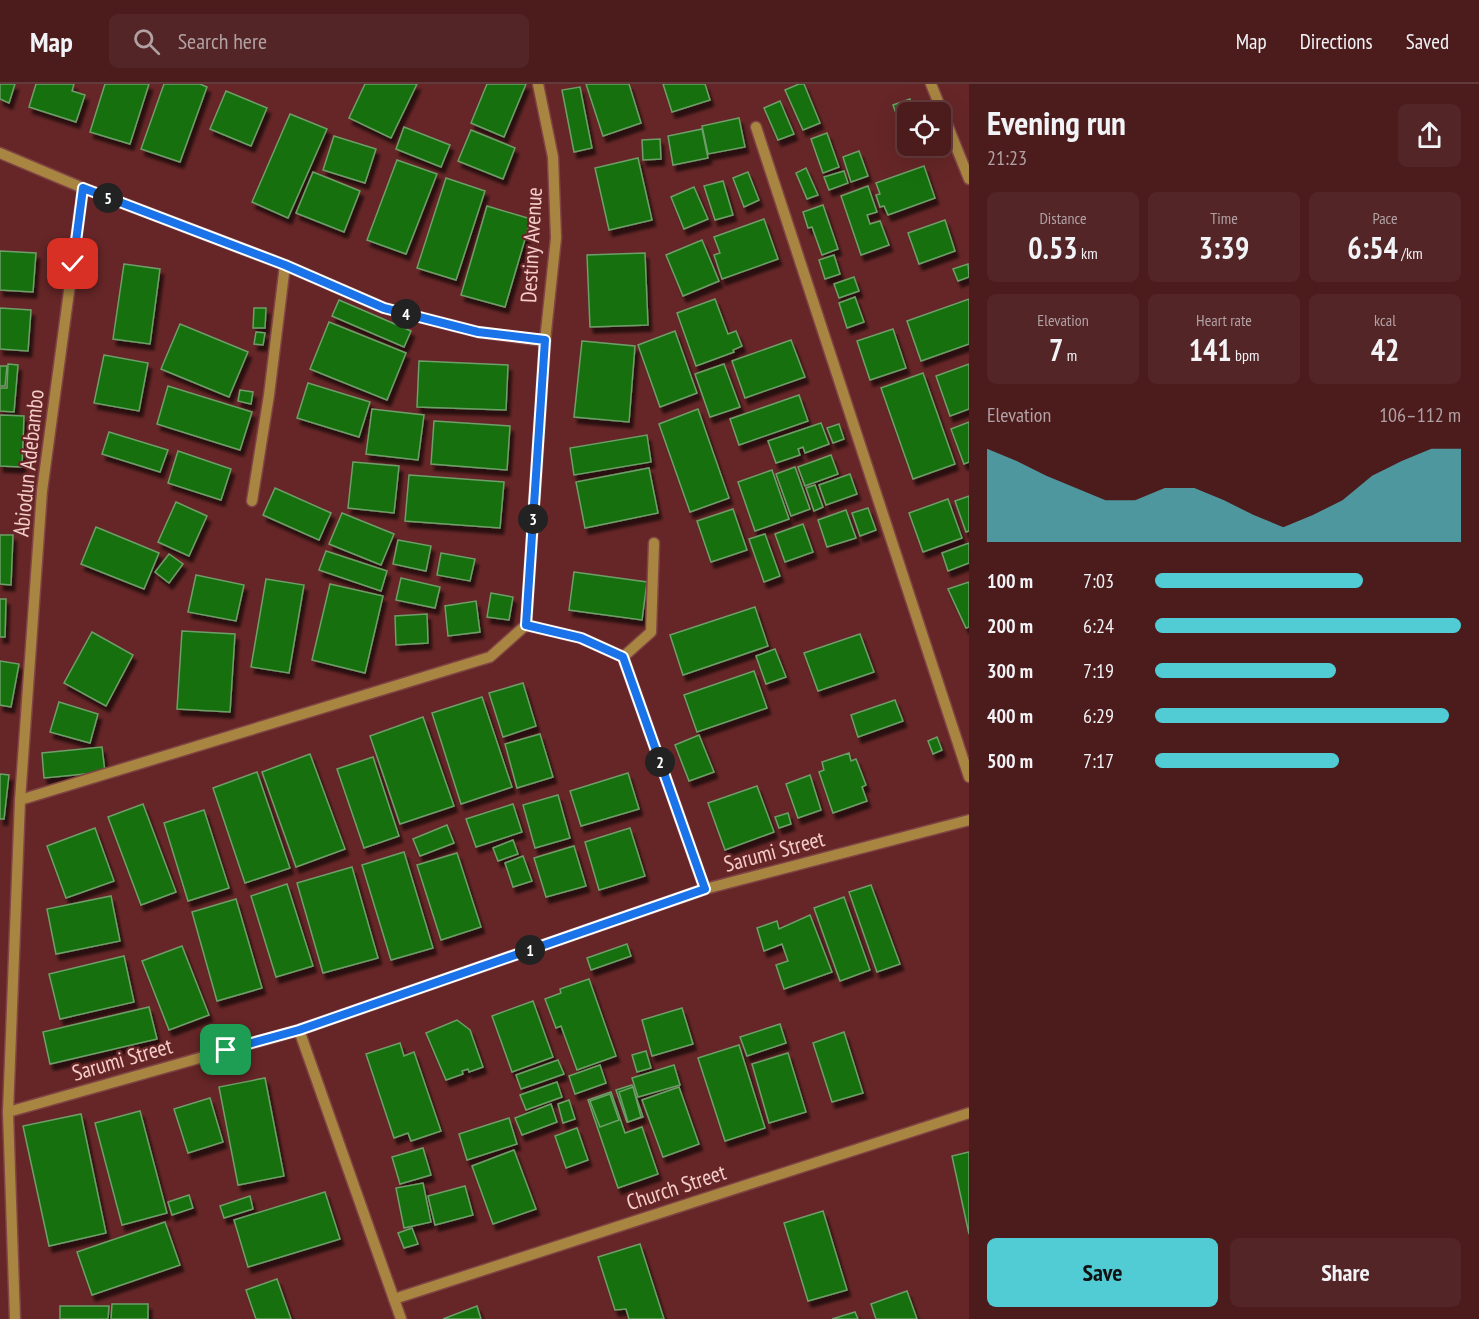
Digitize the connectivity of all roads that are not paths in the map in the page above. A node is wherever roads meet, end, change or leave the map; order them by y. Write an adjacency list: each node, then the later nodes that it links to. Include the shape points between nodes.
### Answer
1 (538, 84): 8 (street, Destiny Avenue, via 553,157 556,238)
2 (931, 84): 5 (street)
3 (756, 127): 13 (street)
4 (0, 153): 6 (street)
5 (969, 179)
6 (83, 188): 7 (street); 14 (street, Abiodun Adebambo, via 42,491)
7 (285, 265): 8 (street, via 384,308 478,332); 9 (street)
8 (545, 340): 11 (street, Destiny Avenue)
9 (252, 501)
10 (654, 543): 12 (street, via 651,632)
11 (526, 625): 12 (street, via 581,638); 14 (street, via 490,657)
12 (623, 657): 16 (street)
13 (969, 777)
14 (20, 800): 18 (street, Abiodun Adebambo)
15 (969, 820): 16 (street, Sarumi Street)
16 (705, 889): 17 (street, Sarumi Street)
17 (299, 1030): 18 (street, Sarumi Street); 20 (street)
18 (8, 1112): 21 (street, Abiodun Adebambo)
19 (969, 1113): 20 (street, Church Street)
20 (394, 1299): 22 (street)
21 (15, 1319)
22 (401, 1319)

